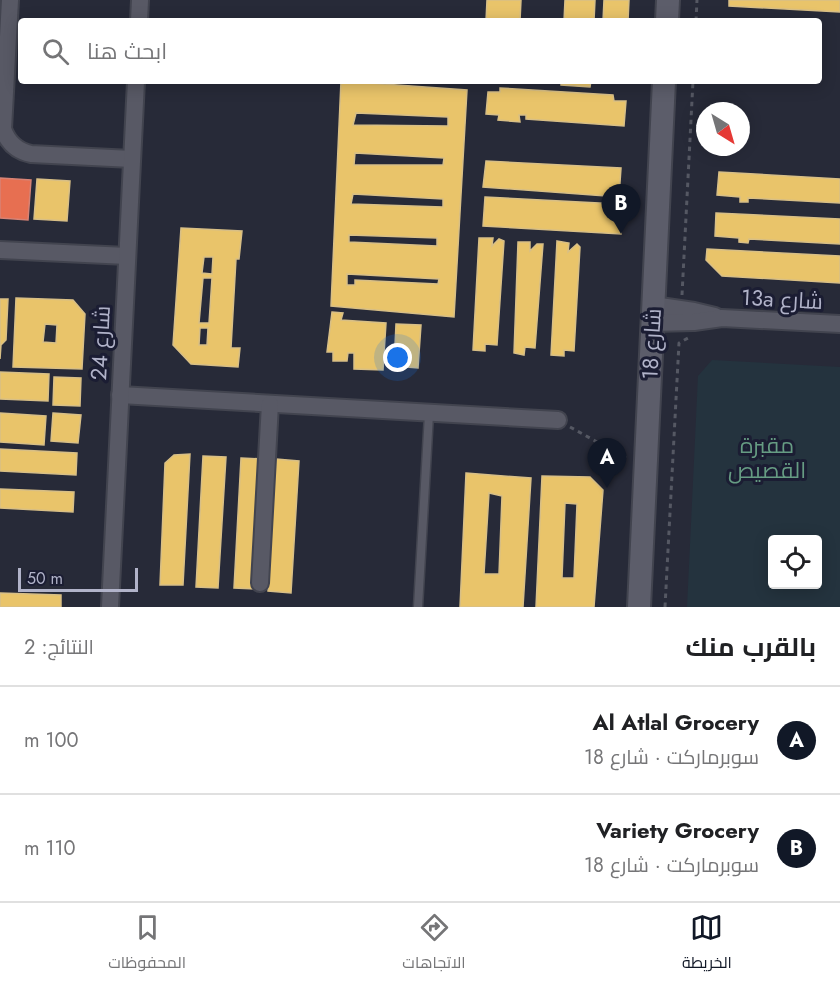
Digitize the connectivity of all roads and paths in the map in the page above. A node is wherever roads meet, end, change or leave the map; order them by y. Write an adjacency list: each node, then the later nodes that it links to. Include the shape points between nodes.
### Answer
1 (10, 0): 11 (street, via 3,129 10,143 32,154)
2 (140, 0): 5 (street)
3 (668, 0): 6 (street)
4 (697, 0): 7 (path)
5 (139, 18)
6 (667, 18)
7 (696, 18)
8 (136, 84): 11 (street, شارع 24)
9 (664, 84): 14 (street, شارع 18)
10 (693, 84): 15 (path, via 682,296 706,307)
11 (132, 159): 13 (street, شارع 24)
12 (0, 250): 13 (street)
13 (127, 256): 17 (street, شارع 24)
14 (653, 314): 15 (street, 13a شارع); 25 (street, شارع 18)
15 (711, 318): 16 (street, 13a شارع); 26 (path, via 704,331 679,343)
16 (840, 324)
17 (120, 395): 18 (street); 23 (street, شارع 24)
18 (270, 404): 19 (street); 22 (street)
19 (429, 414): 20 (street); 24 (lane)
20 (558, 420): 21 (path)
21 (626, 458)
22 (261, 583)
23 (110, 607)
24 (418, 607)
25 (639, 607)
26 (665, 607)

